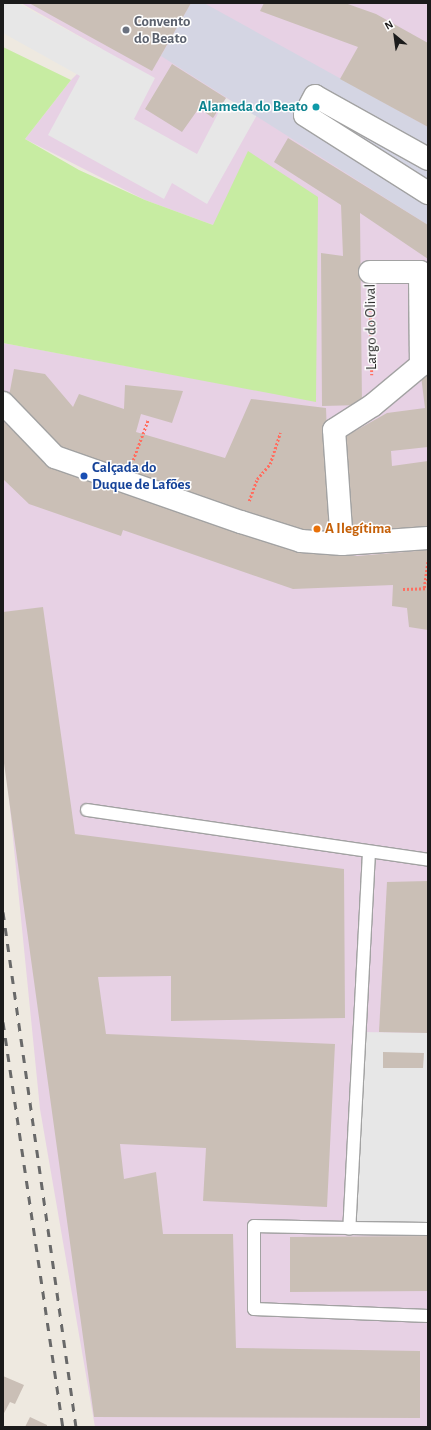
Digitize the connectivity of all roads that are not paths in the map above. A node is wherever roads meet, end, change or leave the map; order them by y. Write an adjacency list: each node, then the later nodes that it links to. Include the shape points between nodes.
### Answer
1 (428, 159): 2 (street, via 315,96 305,115)
2 (428, 193)
3 (370, 272): 4 (street, Largo do Olival, via 420,272)
4 (425, 364): 7 (street, via 373,405 334,430)
5 (3, 403): 7 (street, via 55,457 301,541)
6 (428, 538): 7 (street)
7 (342, 544)
8 (87, 810): 9 (lane)
9 (370, 852): 10 (lane); 11 (lane)
10 (428, 860)
11 (350, 1228): 12 (lane); 13 (lane, via 254,1226 254,1310)
12 (428, 1229)
13 (428, 1316)

